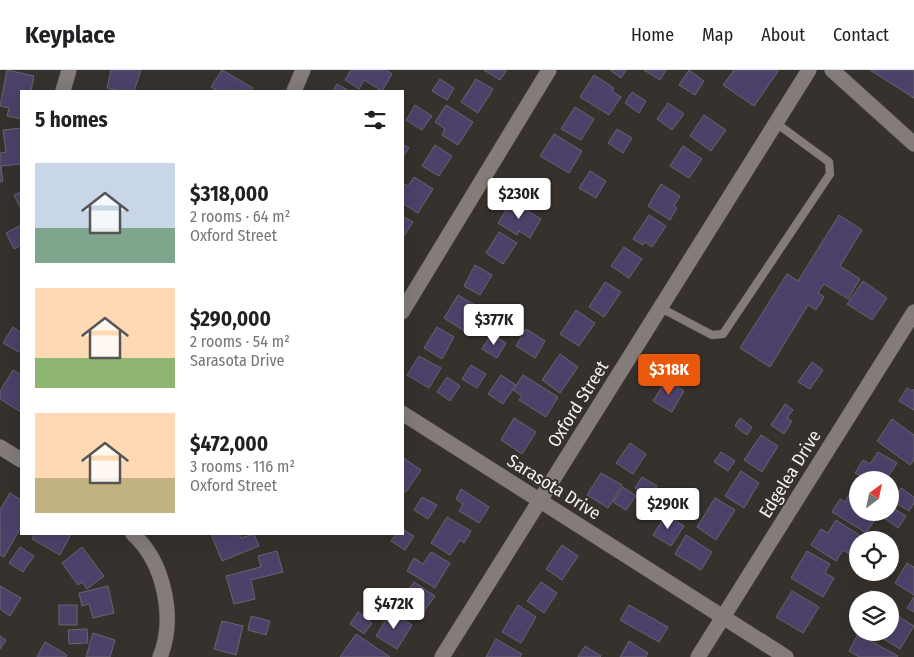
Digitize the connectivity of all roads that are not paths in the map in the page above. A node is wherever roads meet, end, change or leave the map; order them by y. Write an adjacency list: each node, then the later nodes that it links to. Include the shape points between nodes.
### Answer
1 (69, 70): 6 (street)
2 (303, 70): 7 (street)
3 (549, 70): 11 (street)
4 (809, 70): 8 (street, Oxford Street)
5 (832, 70): 9 (street)
6 (62, 90)
7 (294, 90)
8 (776, 123): 10 (street, Oxford Street); 10 (lane, via 829,162 830,174 723,334 712,335)
9 (914, 144)
10 (661, 308): 16 (street, Oxford Street)
11 (404, 309)
12 (914, 312): 18 (street, Edgelea Drive)
13 (404, 414): 16 (street, Sarasota Drive)
14 (1, 450): 15 (street)
15 (20, 460)
16 (539, 500): 18 (street, Sarasota Drive); 20 (street, Oxford Street)
17 (134, 535): 19 (street, via 156,566 165,595 166,620)
18 (723, 616): 21 (street, Edgelea Drive); 22 (street, Sarasota Drive)
19 (160, 657)
20 (442, 657)
21 (698, 657)
22 (786, 657)

